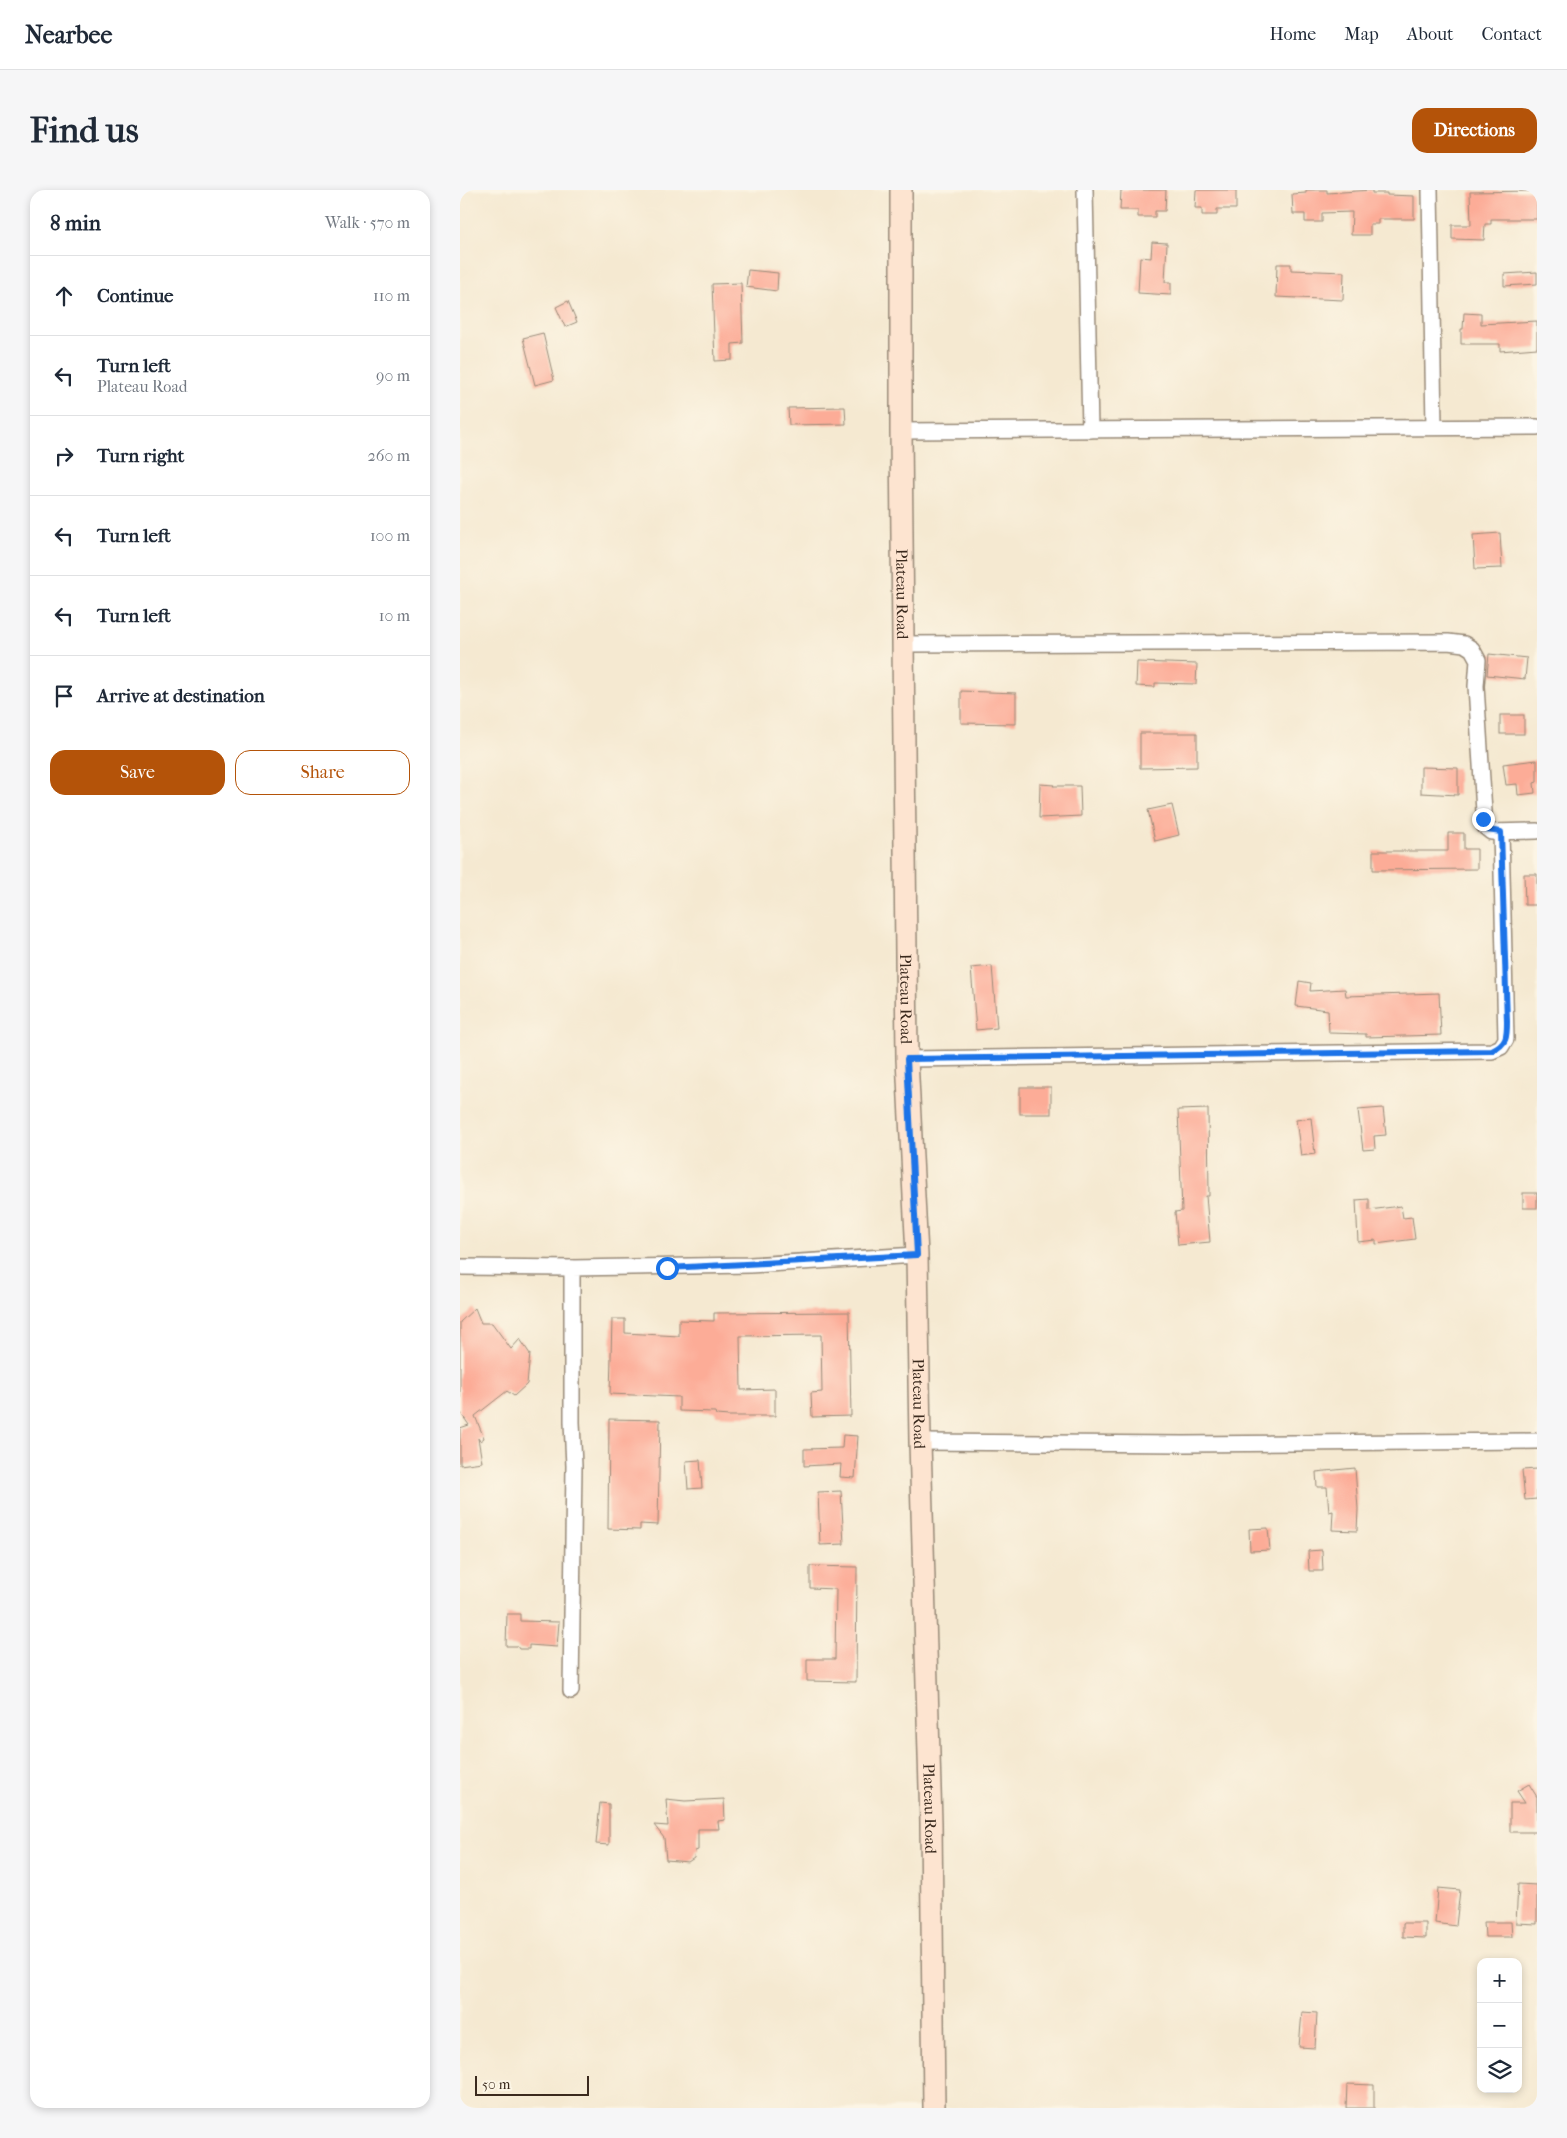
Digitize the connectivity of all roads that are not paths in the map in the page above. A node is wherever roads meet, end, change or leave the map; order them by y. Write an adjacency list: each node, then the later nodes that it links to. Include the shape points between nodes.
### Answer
1 (901, 190): 7 (street, Plateau Road)
2 (1084, 190): 6 (street)
3 (1430, 190): 4 (street)
4 (1434, 427): 5 (street); 6 (street)
5 (1537, 427)
6 (1090, 430): 7 (street)
7 (901, 431): 8 (street, Plateau Road)
8 (903, 644): 9 (street, via 1464,644 1478,660 1476,686 1483,819 1487,830); 11 (street, Plateau Road)
9 (1501, 832): 10 (street); 11 (street, via 1506,1039 1501,1047 1492,1051)
10 (1537, 832)
11 (907, 1059): 12 (street, Plateau Road)
12 (917, 1255): 14 (street, via 750,1265); 16 (street, Plateau Road)
13 (460, 1267): 14 (street)
14 (572, 1268): 17 (street)
15 (1537, 1441): 16 (street)
16 (920, 1442): 18 (street, Plateau Road, via 931,1823)
17 (571, 1691)
18 (934, 2108)

